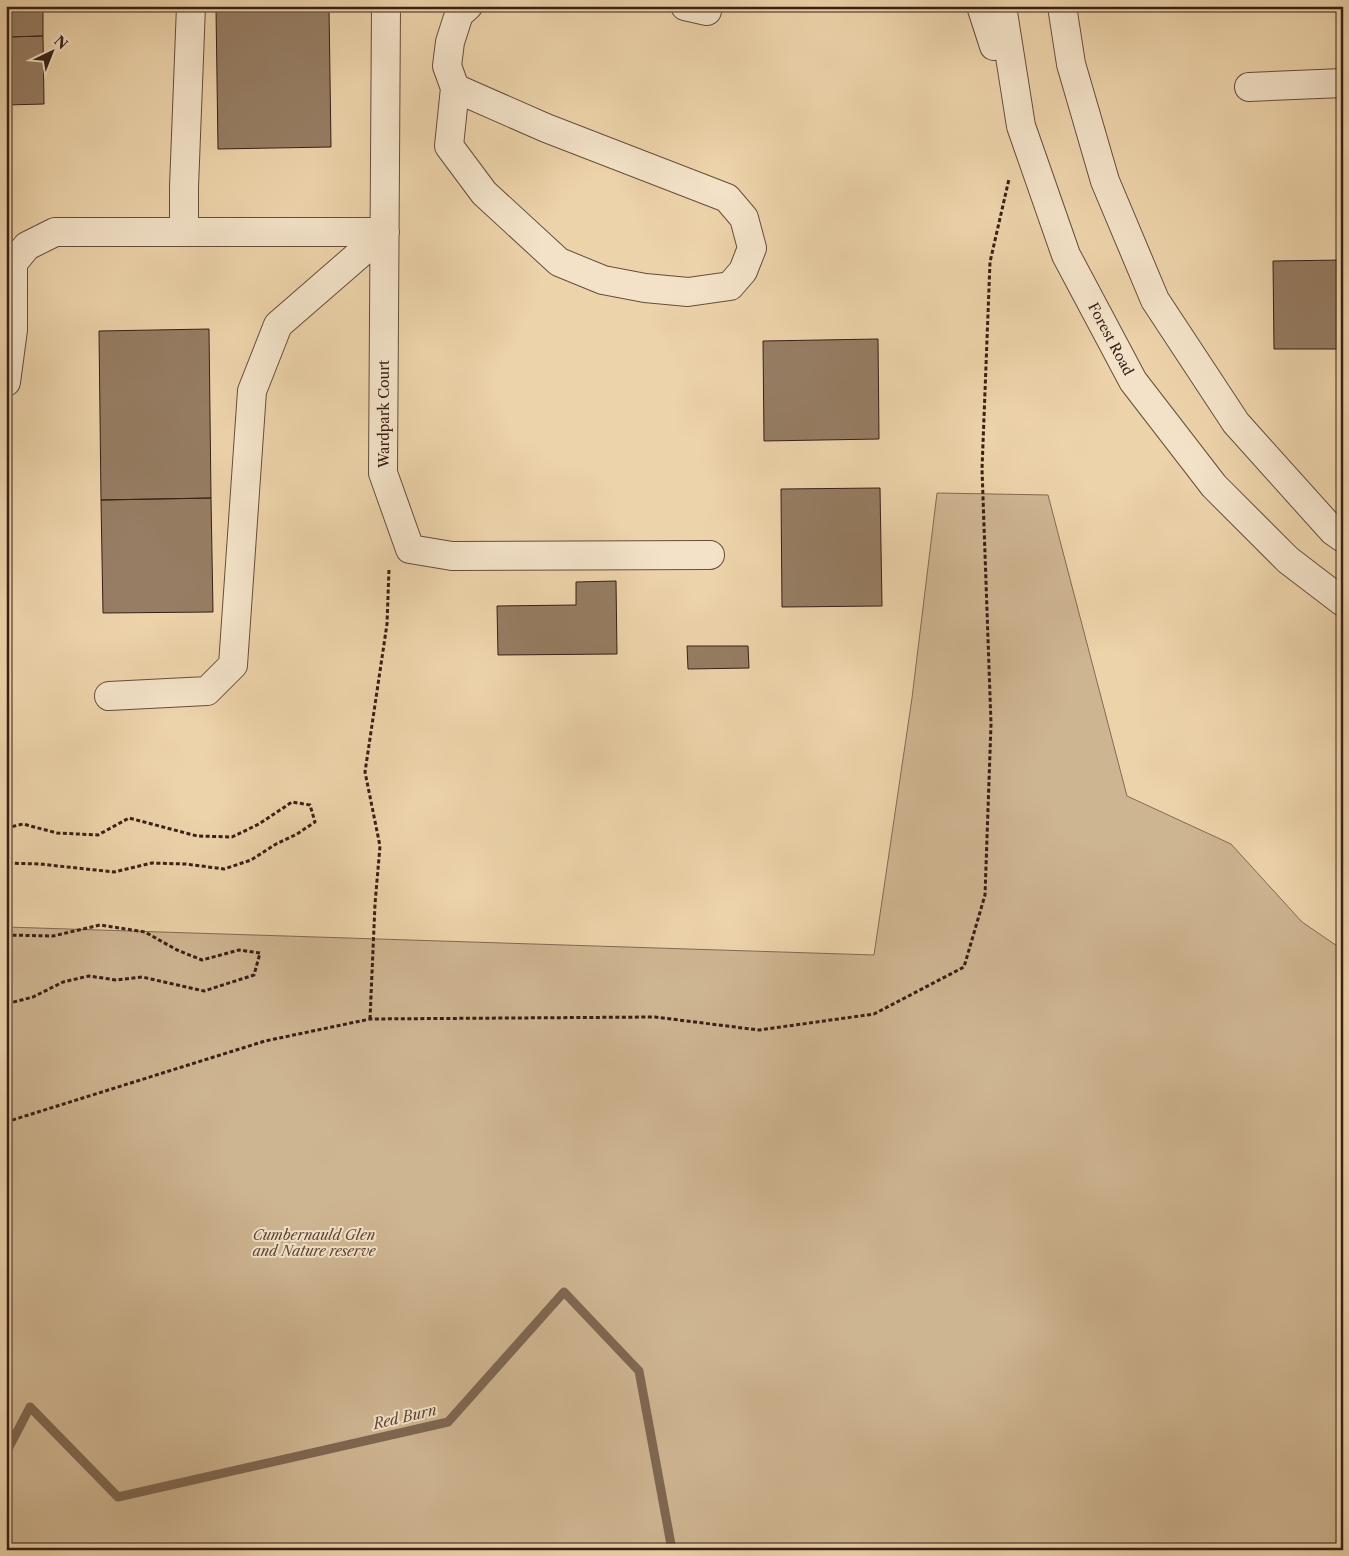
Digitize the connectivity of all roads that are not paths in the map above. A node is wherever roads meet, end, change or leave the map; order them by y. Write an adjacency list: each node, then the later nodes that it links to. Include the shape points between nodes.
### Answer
1 (191, 6): 13 (street)
2 (386, 6): 14 (street, Wardpark Court)
3 (468, 6): 10 (street, via 458,14 450,42 447,66)
4 (981, 6): 12 (street)
5 (1002, 6): 12 (street, Forest Road)
6 (1062, 6): 11 (street, via 1071,64)
7 (1075, 6): 11 (street)
8 (1343, 83): 9 (street)
9 (1249, 86)
10 (455, 88): 10 (street, via 546,128 727,198 744,218 752,248 743,271 730,286 688,292 603,280 559,262 484,193 449,146)
11 (1080, 95): 17 (street, via 1105,181 1156,300 1236,423)
12 (1022, 126): 19 (street, Forest Road, via 1066,255 1134,381 1214,486 1288,560)
13 (184, 231): 14 (street); 15 (street, via 55,232 27,246 13,263)
14 (385, 232): 18 (street, Wardpark Court, via 383,473 410,549 452,556); 20 (street, via 278,325 252,391 233,665 207,691)
15 (9, 340): 16 (street)
16 (6, 382)
17 (1343, 538)
18 (710, 555)
19 (1343, 602)
20 (109, 696)

